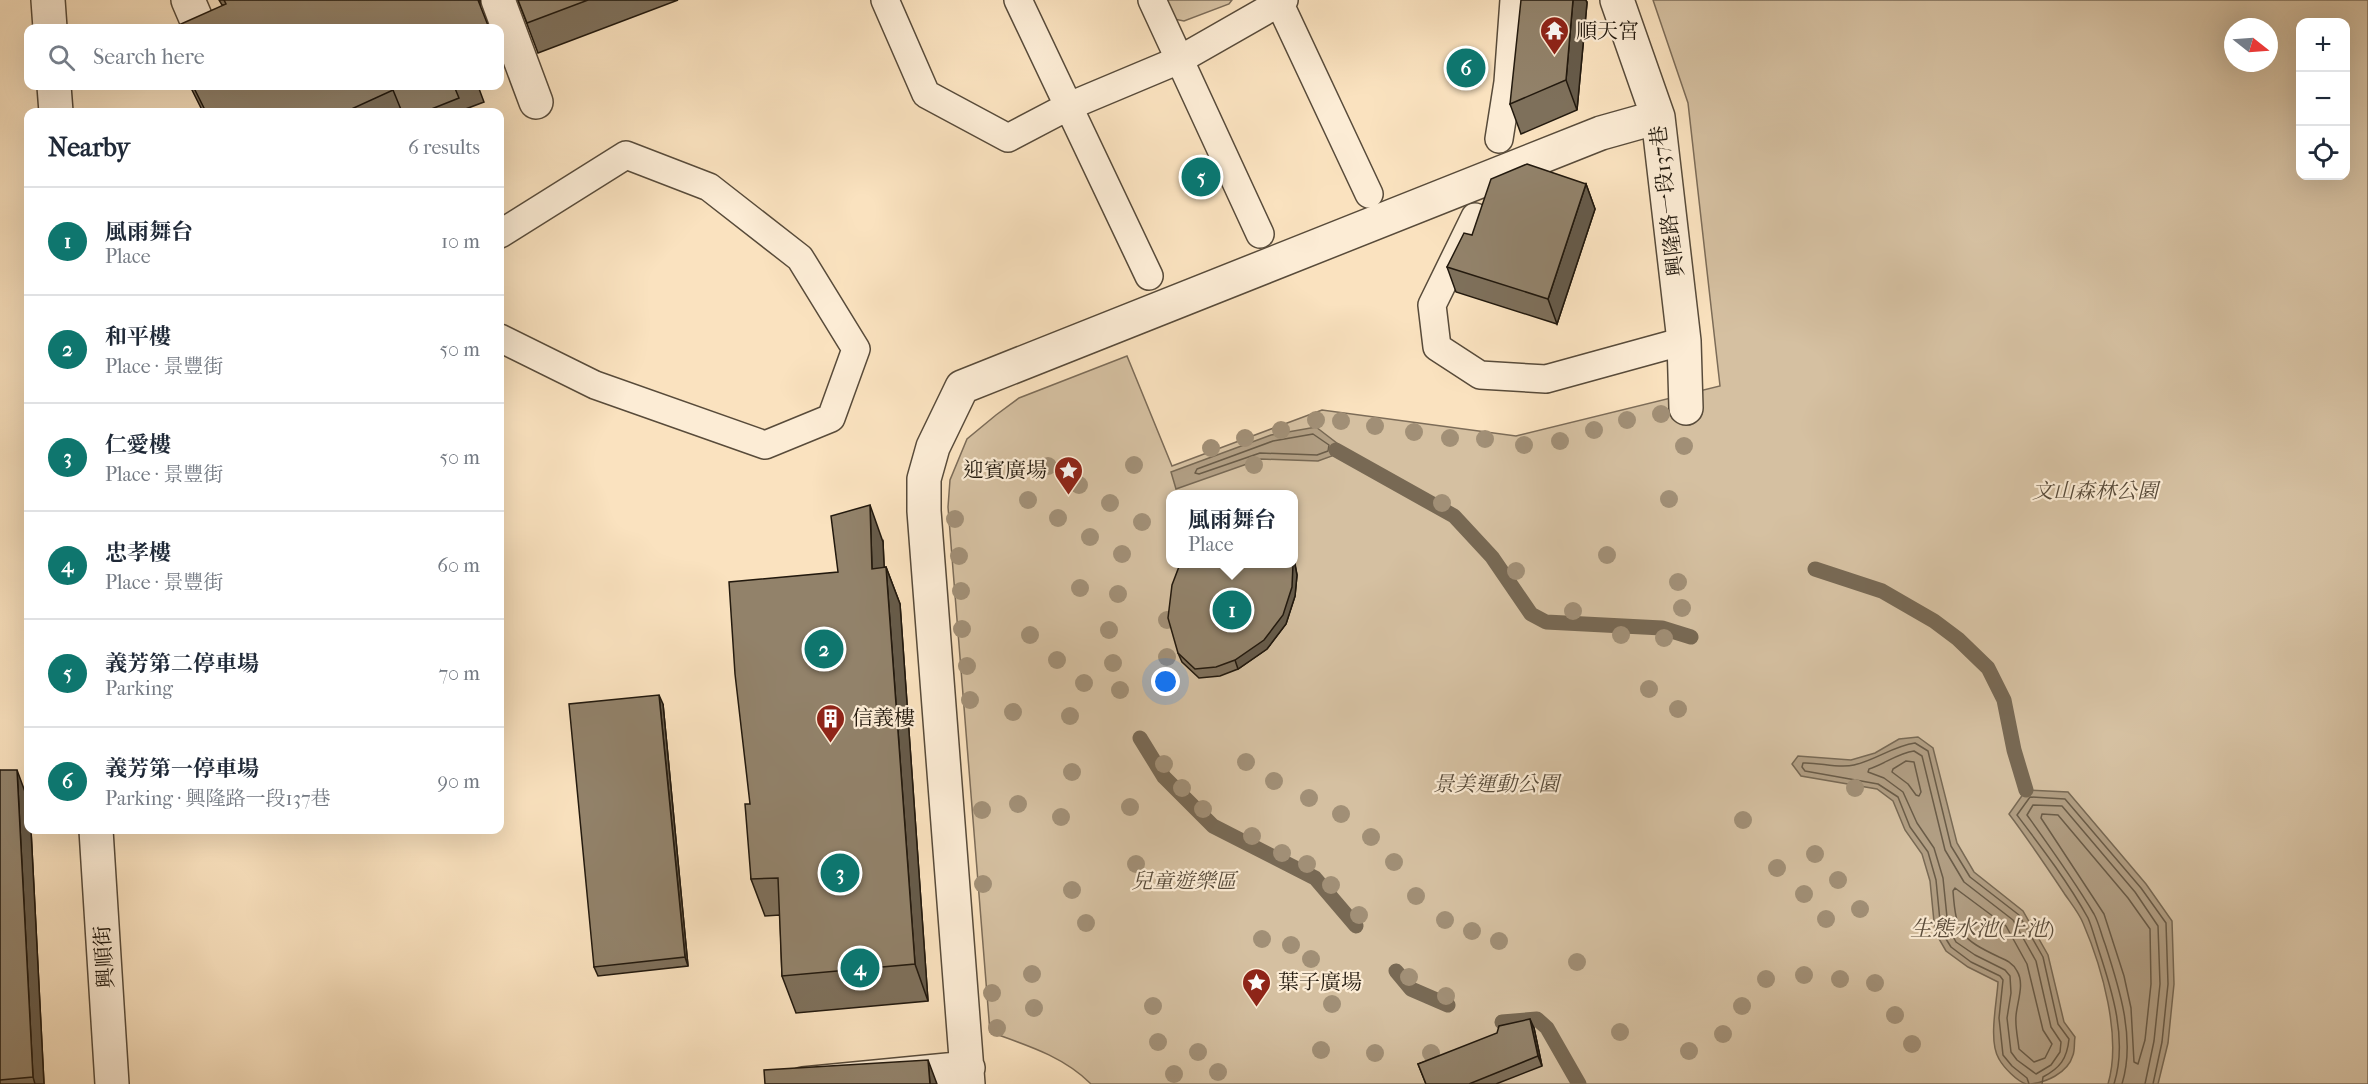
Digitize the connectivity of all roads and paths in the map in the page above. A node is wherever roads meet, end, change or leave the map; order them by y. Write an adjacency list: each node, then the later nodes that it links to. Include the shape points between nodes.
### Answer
1 (48, 0): 10 (street)
2 (188, 0): 11 (street)
3 (498, 0): 14 (street)
4 (885, 0): 15 (lane, via 926,94 1008,138)
5 (1018, 0): 15 (lane)
6 (1152, 0): 12 (lane)
7 (1514, 0): 18 (lane, via 1509,82)
8 (1617, 0): 17 (street, 興隆路一段137巷)
9 (1280, 1): 12 (lane); 19 (lane)
10 (50, 24)
11 (198, 24)
12 (1179, 60): 15 (lane); 22 (lane)
13 (54, 90): 16 (street)
14 (536, 102)
15 (1067, 106): 23 (lane)
16 (56, 108)
17 (1658, 117): 25 (street, 興隆路一段137巷); 28 (street, via 1601,133 962,387 933,447 924,479 924,511)
18 (1499, 139)
19 (1370, 194)
20 (1475, 217): 25 (lane, via 1432,305 1437,347 1480,375 1546,379)
21 (504, 231): 24 (lane, via 626,155 709,187 800,258 856,350 831,418 765,445 595,385)
22 (1260, 234)
23 (1149, 276)
24 (504, 340)
25 (1684, 341): 26 (street, 興隆路一段137巷)
26 (1686, 408)
27 (96, 834): 29 (street, 興順街)
28 (968, 1076): 30 (street)
29 (112, 1084)
30 (802, 1084)

